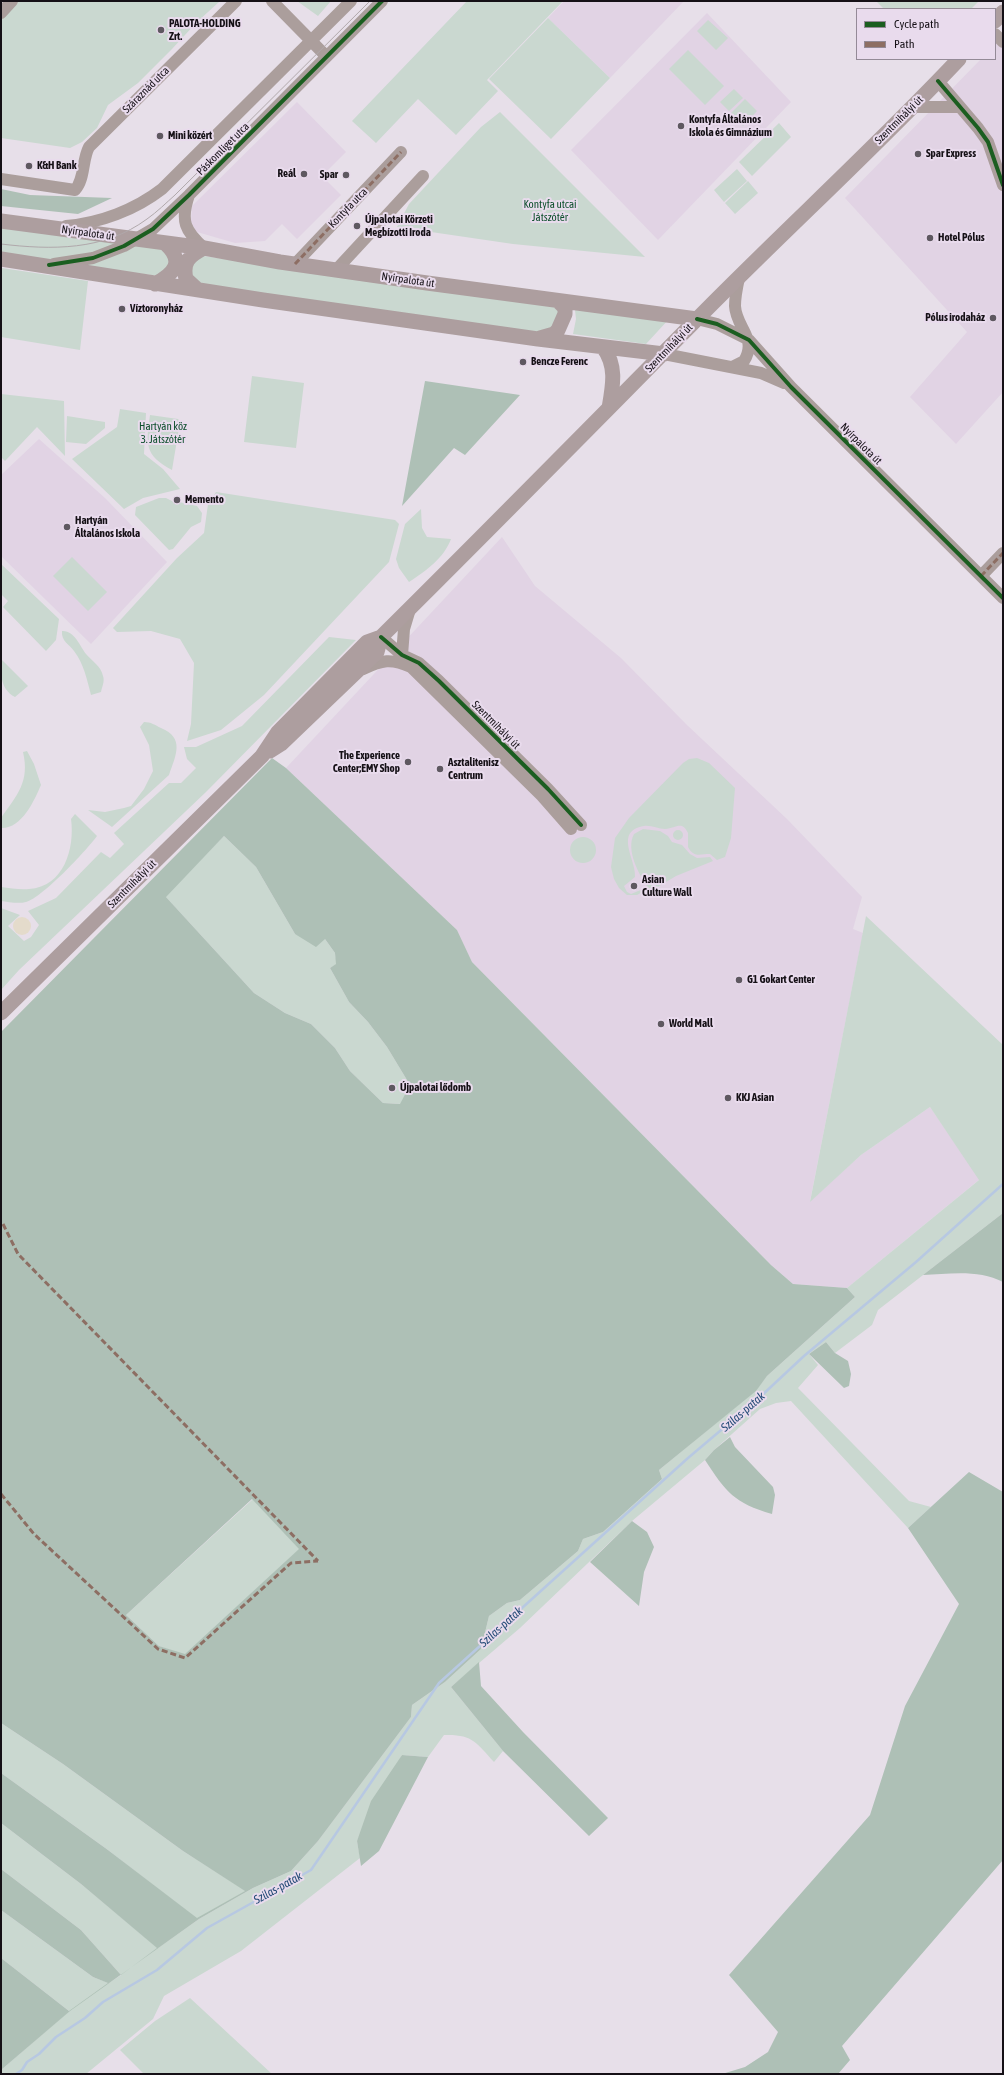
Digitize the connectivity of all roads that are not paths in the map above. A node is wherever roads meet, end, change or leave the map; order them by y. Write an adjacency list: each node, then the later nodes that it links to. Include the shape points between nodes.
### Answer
1 (12, 1): 7 (street)
2 (236, 1): 17 (street, Száraznád utca, via 89,147 85,154 80,185 75,190)
3 (272, 1): 9 (street)
4 (351, 1): 9 (street, Páskomliget utca)
5 (382, 1): 10 (street, Páskomliget utca)
6 (1003, 12): 8 (main road)
7 (1, 13)
8 (996, 20)
9 (310, 42): 10 (street); 21 (street, Páskomliget utca, via 151,197 88,223)
10 (326, 56): 19 (street, Páskomliget utca)
11 (958, 60): 12 (main road, Szentmihályi út)
12 (938, 81): 13 (main road, Szentmihályi út); 14 (street)
13 (913, 107): 14 (street); 29 (main road, Szentmihályi út)
14 (960, 107): 18 (street, via 988,142)
15 (401, 152): 26 (street, Kontyfa utca)
16 (423, 176): 28 (street)
17 (1, 180)
18 (1003, 185)
19 (189, 195): 22 (street, Páskomliget utca, via 153,229); 24 (street, via 185,224)
20 (1, 221): 21 (main road, Nyírpalota út)
21 (47, 227): 22 (main road, Nyírpalota út)
22 (136, 240): 23 (main road, Nyírpalota út); 27 (street, Páskomliget utca, via 93,258)
23 (166, 244): 24 (main road, Nyírpalota út); 30 (main road, via 174,254 175,267 168,277)
24 (204, 248): 26 (main road, Nyírpalota út); 31 (main road, via 187,258 185,266 186,279)
25 (1, 259): 27 (main road, Nyírpalota út)
26 (295, 264): 28 (main road, Nyírpalota út)
27 (49, 265): 30 (main road, Nyírpalota út)
28 (336, 270): 32 (main road, Nyírpalota út)
29 (739, 278): 33 (main road, Szentmihályi út); 36 (street, via 735,306 738,320)
30 (155, 284): 31 (main road, Nyírpalota út)
31 (198, 290): 35 (main road, Nyírpalota út)
32 (558, 301): 33 (main road, Nyírpalota út); 35 (main road, via 565,308 565,314 558,330 554,334)
33 (697, 319): 34 (main road, Szentmihályi út); 36 (street, Nyírpalota út, via 717,324)
34 (680, 337): 38 (main road, Szentmihályi út); 39 (street)
35 (538, 339): 37 (main road, Nyírpalota út)
36 (749, 340): 40 (street, via 744,361); 41 (street, Nyírpalota út)
37 (602, 347): 38 (main road, Nyírpalota út); 42 (main road, via 614,370)
38 (664, 354): 39 (street, Nyírpalota út); 42 (main road, Szentmihályi út)
39 (685, 357): 40 (street, Nyírpalota út)
40 (732, 367): 41 (street, Nyírpalota út, via 774,378)
41 (792, 387): 44 (street, Nyírpalota út)
42 (609, 408): 46 (main road, Szentmihályi út)
43 (1001, 558): 44 (street)
44 (981, 576): 45 (street, Nyírpalota út)
45 (1003, 598)
46 (411, 607): 47 (main road, Szentmihályi út); 48 (street, via 404,629)
47 (380, 637): 48 (street); 50 (main road, Szentmihályi út, via 377,652); 51 (main road, Szentmihályi út, via 367,642 278,732)
48 (402, 655): 49 (street, Szentmihályi út); 49 (street, Szentmihályi út, via 420,664 439,681 548,788 576,827)
49 (411, 667): 50 (street, via 398,661 387,660)
50 (359, 670): 51 (main road, Szentmihályi út, via 282,744)
51 (262, 756): 52 (main road, Szentmihályi út)
52 (1, 1013)

